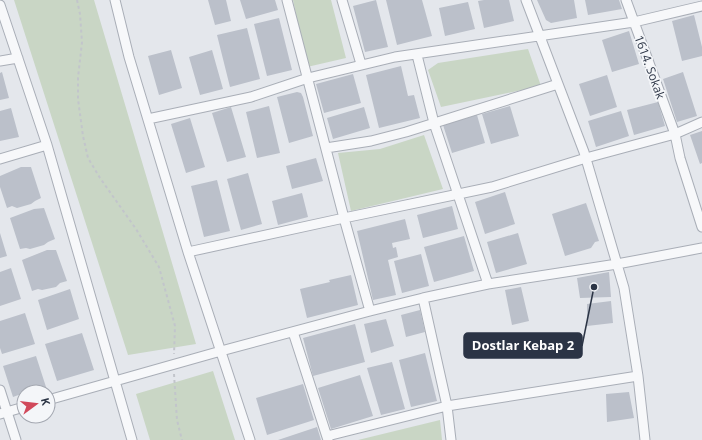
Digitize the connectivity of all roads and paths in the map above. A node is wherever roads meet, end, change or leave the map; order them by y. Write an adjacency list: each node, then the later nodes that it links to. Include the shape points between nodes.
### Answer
1 (77, 0): 36 (path, via 82,42 78,99 88,158 160,267 175,326)
2 (114, 0): 17 (street)
3 (287, 0): 15 (street)
4 (342, 0): 14 (street)
5 (526, 0): 10 (street)
6 (626, 0): 9 (street, 1614. Sokak)
7 (0, 6): 12 (street)
8 (702, 6): 9 (street)
9 (634, 22): 10 (street); 20 (street, 1614. Sokak)
10 (540, 35): 11 (street); 16 (street)
11 (417, 55): 14 (street); 19 (street)
12 (18, 58): 13 (street); 21 (street)
13 (0, 61)
14 (361, 64): 15 (street)
15 (308, 78): 17 (street, via 251,97); 22 (street)
16 (558, 84): 19 (street); 24 (street)
17 (148, 119): 29 (street)
18 (702, 122): 20 (street)
19 (434, 123): 22 (street, via 371,141); 25 (street)
20 (674, 134): 24 (street); 27 (street, 1614. Sokak)
21 (47, 145): 23 (street); 38 (street)
22 (326, 148): 26 (street)
23 (0, 158)
24 (586, 158): 25 (street, via 492,187); 30 (street)
25 (458, 194): 26 (street); 31 (street)
26 (344, 218): 29 (street); 33 (street)
27 (702, 227)
28 (702, 248): 30 (street)
29 (188, 252): 35 (street)
30 (617, 264): 31 (street); 37 (street, via 624,288)
31 (488, 284): 32 (street)
32 (423, 298): 33 (street); 41 (street)
33 (370, 311): 34 (street)
34 (293, 332): 35 (street); 44 (street)
35 (220, 351): 36 (street); 48 (street)
36 (174, 365): 38 (street); 47 (path, via 177,420)
37 (638, 376): 41 (street); 50 (street)
38 (115, 381): 40 (street); 46 (street)
39 (0, 390): 43 (street)
40 (56, 398)
41 (448, 406): 44 (street); 49 (street)
42 (16, 409): 43 (street)
43 (3, 413): 45 (street)
44 (328, 438)
45 (16, 440)
46 (132, 440)
47 (182, 440)
48 (250, 440)
49 (451, 440)
50 (645, 440)

